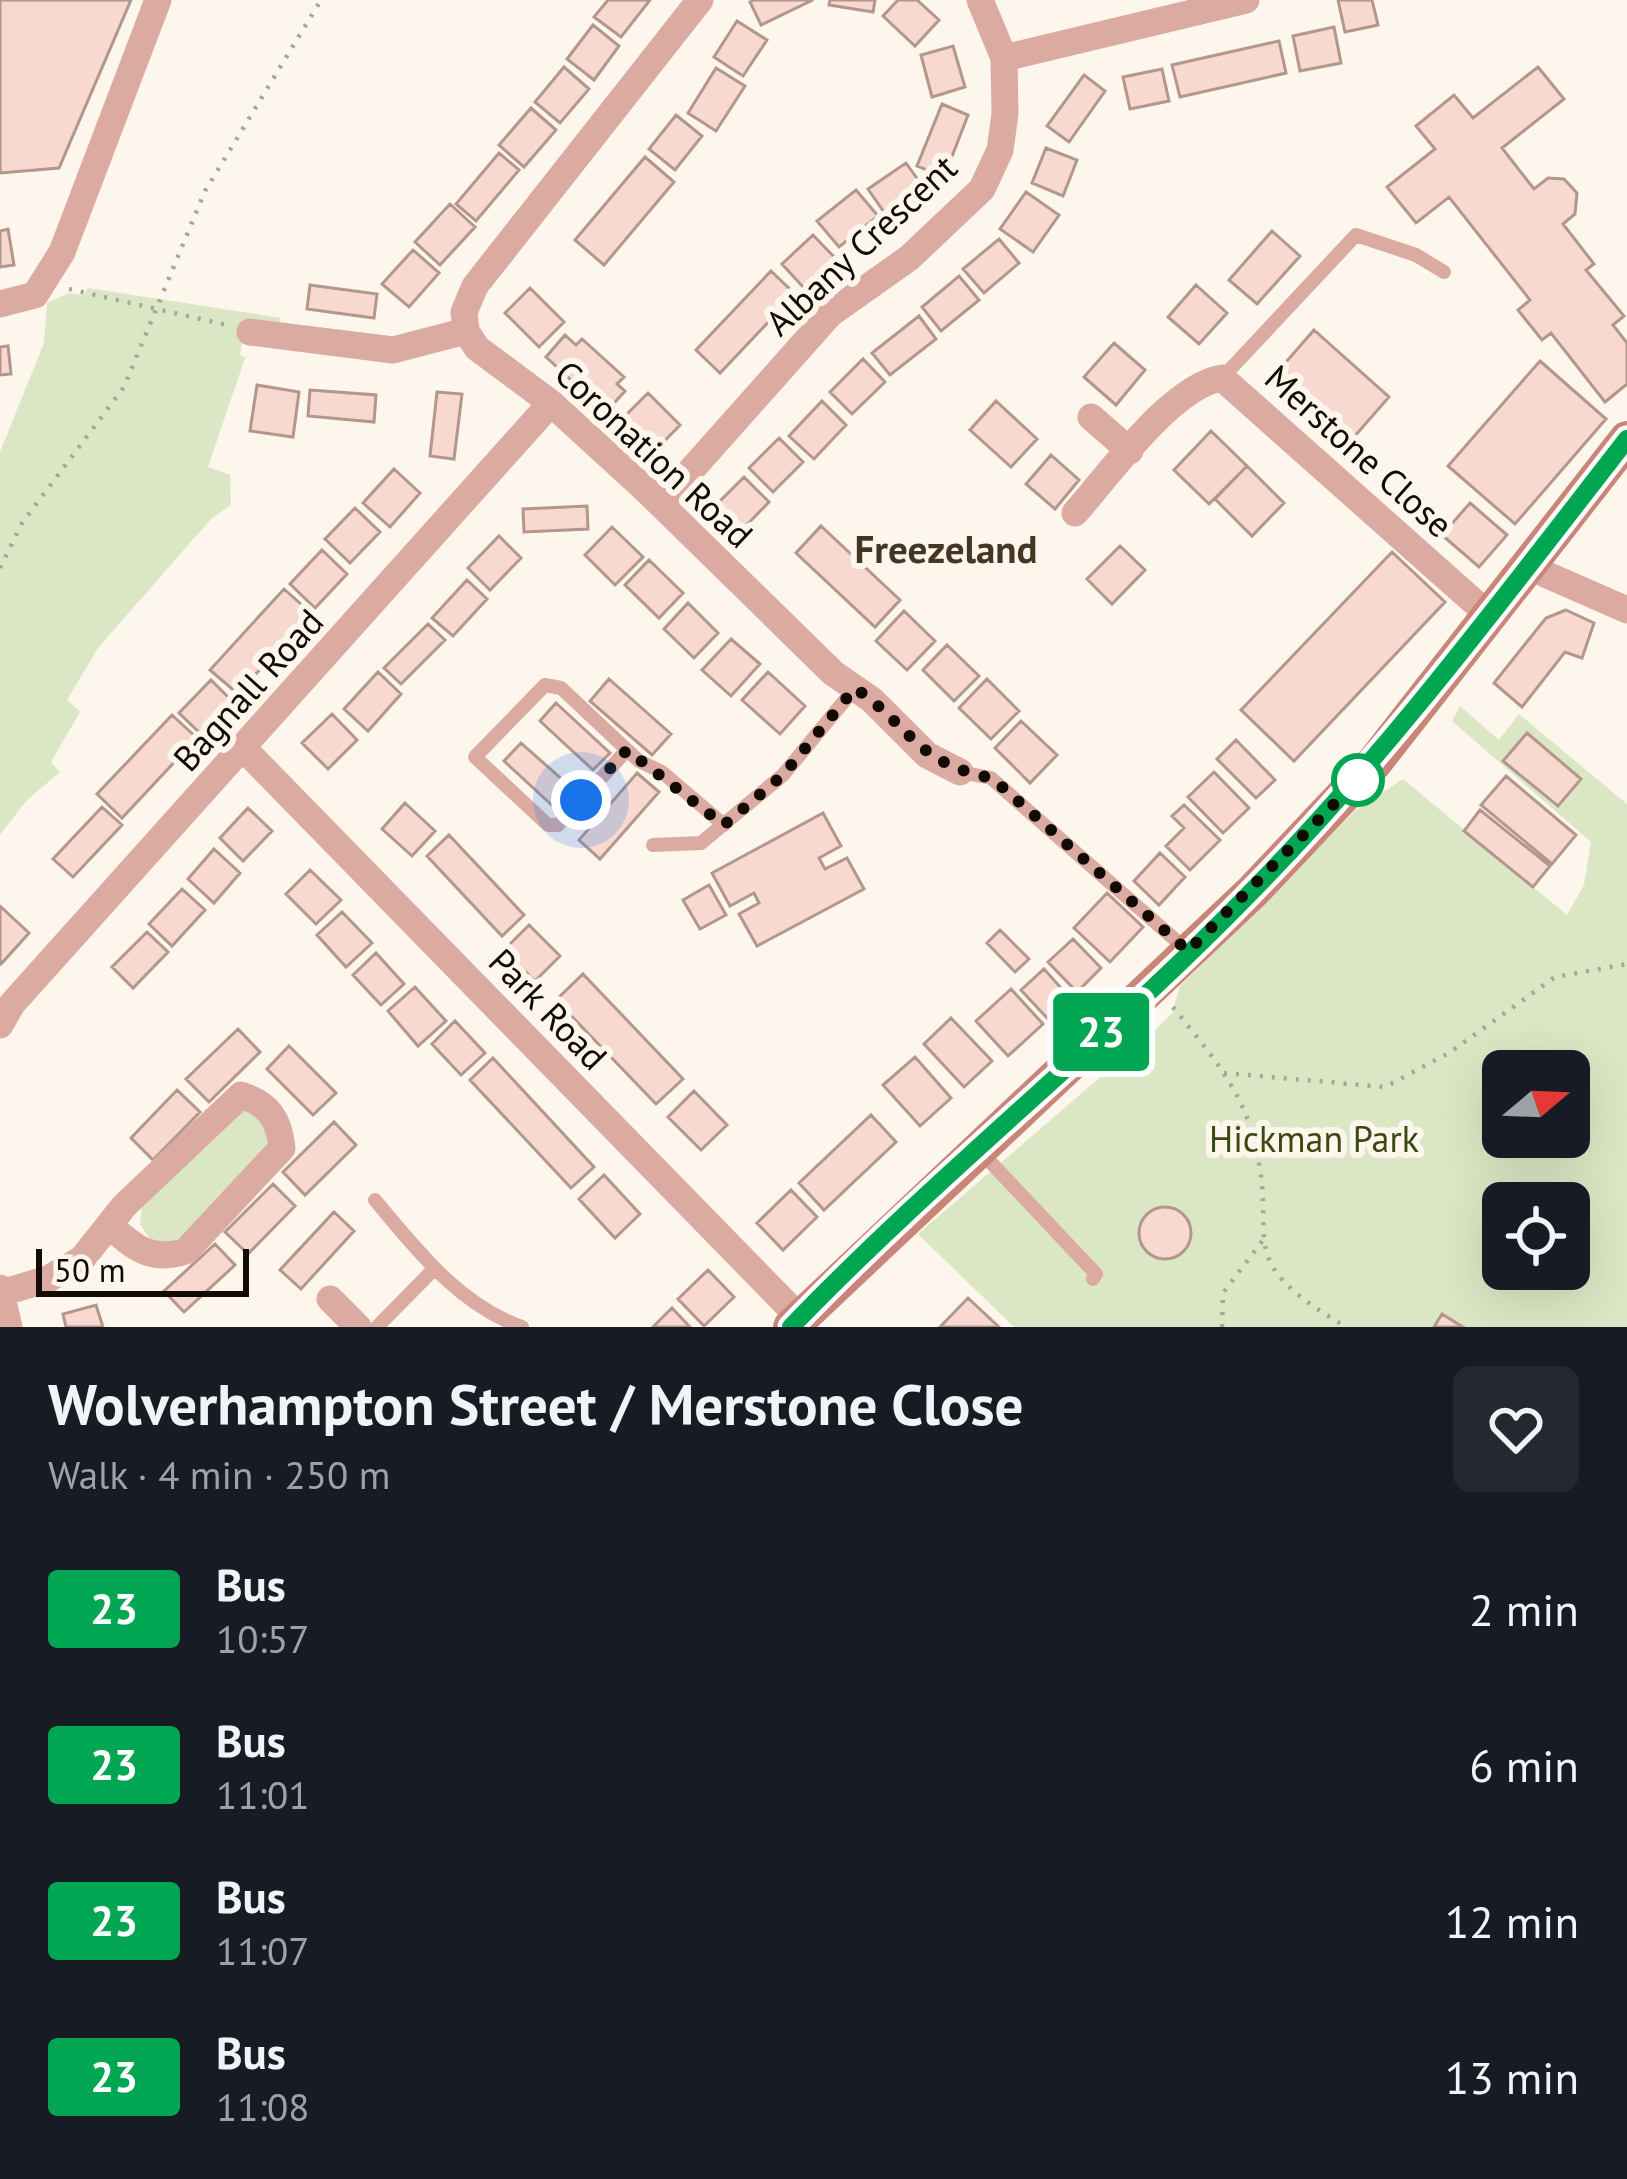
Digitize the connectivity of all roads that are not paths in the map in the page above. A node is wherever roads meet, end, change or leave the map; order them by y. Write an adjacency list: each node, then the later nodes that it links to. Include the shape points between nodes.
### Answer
1 (158, 0): 7 (street, via 46,281 35,295)
2 (700, 0): 9 (street, via 475,286)
3 (980, 0): 5 (street, Albany Crescent)
4 (1246, 0): 5 (street)
5 (1004, 58): 15 (street, Albany Crescent, via 1000,150 982,189 909,259 830,314)
6 (1444, 272): 10 (lane, via 1356,235)
7 (9, 303)
8 (239, 329): 9 (street, via 393,350)
9 (466, 331): 11 (street, Coronation Road)
10 (1222, 378): 14 (street, Merstone Close, via 1169,408); 19 (street, Merstone Close)
11 (551, 403): 15 (street, Coronation Road); 21 (street, Bagnall Road)
12 (1091, 417): 14 (street)
13 (1624, 442): 17 (main road)
14 (1130, 451): 16 (street, Merstone Close)
15 (661, 505): 20 (street, Coronation Road)
16 (1075, 513)
17 (1529, 567): 18 (street); 19 (main road)
18 (1627, 610)
19 (1491, 617): 26 (main road, via 1374,763)
20 (855, 688): 23 (street, Coronation Road, via 927,755); 24 (lane, via 783,775)
21 (245, 749): 27 (street, Bagnall Road); 35 (street, Park Road)
22 (627, 750): 22 (lane, via 561,688 545,685 475,757 548,825 559,825); 24 (lane)
23 (960, 772): 26 (lane, via 992,778)
24 (724, 825): 25 (lane, via 701,843)
25 (652, 845)
26 (1188, 951): 28 (main road)
27 (0, 1025)
28 (976, 1147): 32 (lane, via 1096,1274); 35 (main road)
29 (375, 1200): 31 (lane)
30 (111, 1227): 30 (street, via 241,1095 262,1102 280,1126 283,1148 186,1251 164,1258 139,1252); 33 (street, via 82,1259 48,1279)
31 (434, 1269): 38 (lane); 39 (lane, via 488,1315)
32 (1093, 1280)
33 (0, 1291): 36 (street)
34 (330, 1299): 37 (street)
35 (795, 1322)
36 (9, 1327)
37 (358, 1327)
38 (377, 1327)
39 (522, 1327)

